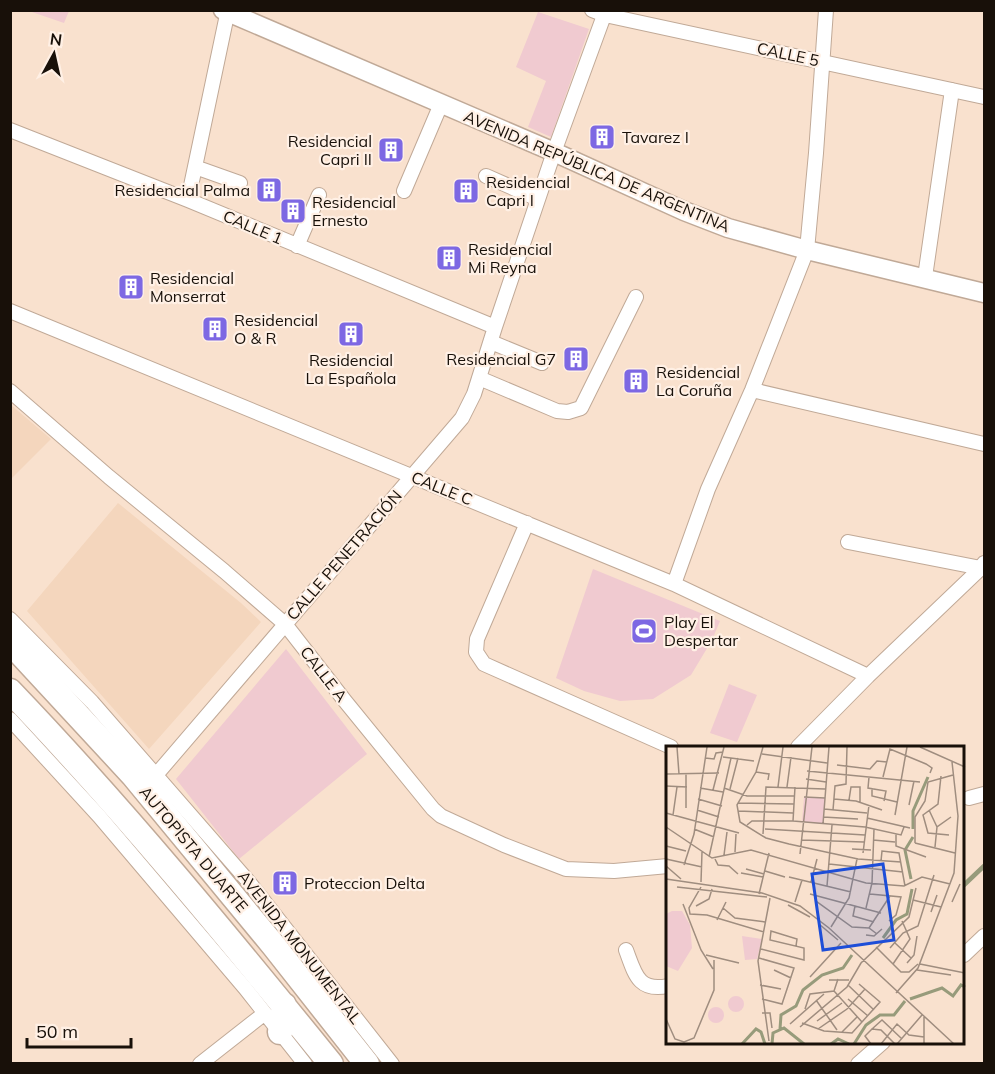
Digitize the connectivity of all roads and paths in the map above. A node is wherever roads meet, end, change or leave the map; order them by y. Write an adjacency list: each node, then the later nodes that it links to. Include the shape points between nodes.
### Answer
1 (826, 10): 4 (street)
2 (226, 11): 7 (main road, AVENIDA REPÚBLICA DE ARGENTINA); 10 (street)
3 (601, 12): 4 (street, CALLE 5); 9 (street, CALLE PENETRACIÓN)
4 (822, 62): 5 (street, CALLE 5); 18 (street)
5 (952, 90): 6 (street, CALLE 5); 19 (street)
6 (984, 97)
7 (441, 104): 9 (main road, AVENIDA REPÚBLICA DE ARGENTINA); 13 (street)
8 (10, 130): 16 (street, CALLE 1)
9 (554, 153): 15 (street, CALLE PENETRACIÓN); 18 (main road, AVENIDA REPÚBLICA DE ARGENTINA, via 728,228)
10 (195, 167): 12 (street); 16 (street)
11 (486, 176): 15 (street)
12 (240, 183)
13 (404, 191)
14 (319, 195): 17 (street)
15 (538, 199): 23 (street, CALLE PENETRACIÓN)
16 (188, 200): 17 (street, CALLE 1)
17 (297, 246): 23 (street, CALLE 1)
18 (807, 250): 19 (main road, AVENIDA REPÚBLICA DE ARGENTINA); 27 (street)
19 (925, 278): 20 (main road, AVENIDA REPÚBLICA DE ARGENTINA)
20 (984, 293)
21 (636, 297): 26 (street, via 581,408 557,411)
22 (11, 312): 30 (street, CALLE C)
23 (495, 327): 24 (street, CALLE PENETRACIÓN)
24 (491, 342): 25 (street); 26 (street, CALLE PENETRACIÓN)
25 (542, 363)
26 (479, 378): 30 (street, CALLE PENETRACIÓN, via 462,418)
27 (752, 390): 29 (street); 34 (street, via 708,489)
28 (10, 392): 36 (street, CALLE A)
29 (984, 444)
30 (412, 476): 31 (street, CALLE C); 36 (street, CALLE PENETRACIÓN)
31 (527, 524): 34 (street, CALLE C); 41 (street, via 477,639 476,652 483,664)
32 (848, 542): 33 (street)
33 (983, 566): 38 (street)
34 (674, 584): 38 (street, CALLE C)
35 (10, 619): 43 (street, AVENIDA MONUMENTAL, via 92,702)
36 (285, 624): 43 (street, CALLE PENETRACIÓN); 46 (street, CALLE A, via 441,816 566,869 614,871)
37 (10, 642): 58 (highway, AUTOPISTA DUARTE, via 133,775)
38 (868, 676): 42 (street)
39 (10, 691): 51 (highway, AUTOPISTA DUARTE, via 203,907)
40 (10, 718): 51 (street)
41 (669, 746)
42 (799, 746)
43 (156, 775): 59 (street, AVENIDA MONUMENTAL, via 248,881)
44 (984, 794): 45 (street)
45 (969, 798)
46 (666, 866)
47 (984, 936): 49 (street)
48 (626, 950): 50 (street, via 640,982 652,988)
49 (965, 953)
50 (666, 986)
51 (274, 1009): 52 (highway); 53 (highway, AUTOPISTA DUARTE); 55 (street)
52 (283, 1035): 53 (highway); 56 (street)
53 (312, 1039): 57 (highway, AUTOPISTA DUARTE)
54 (881, 1044): 60 (street)
55 (200, 1064)
56 (305, 1064)
57 (331, 1064)
58 (367, 1064)
59 (392, 1064)
60 (858, 1064)

